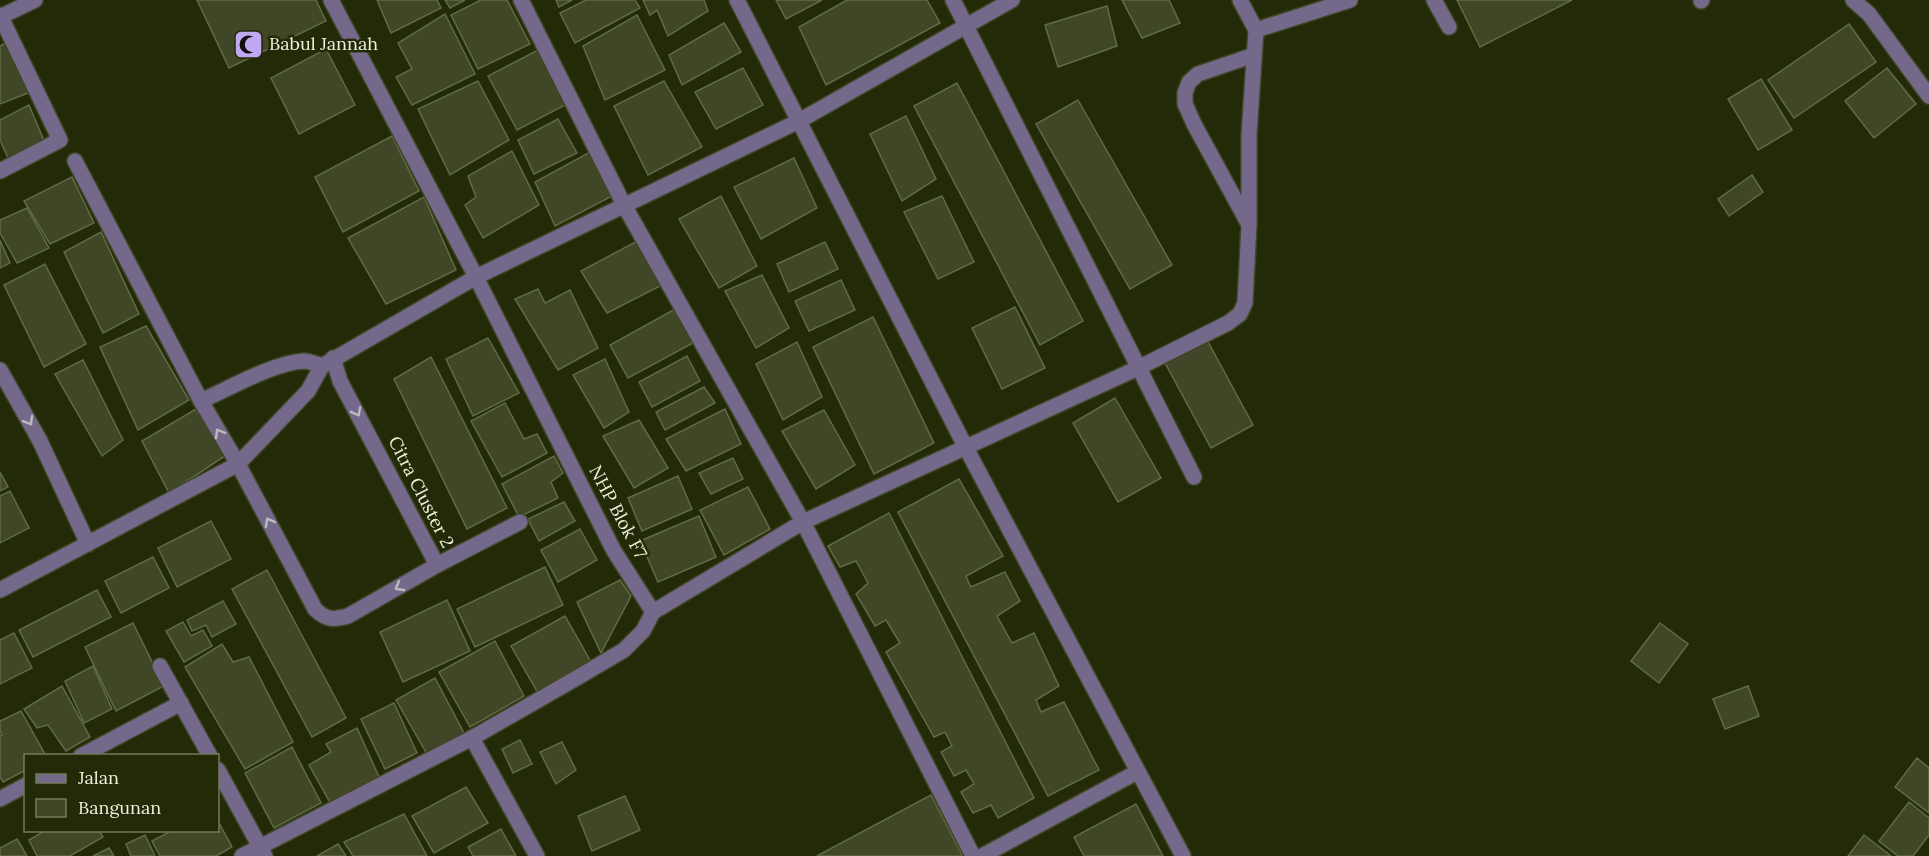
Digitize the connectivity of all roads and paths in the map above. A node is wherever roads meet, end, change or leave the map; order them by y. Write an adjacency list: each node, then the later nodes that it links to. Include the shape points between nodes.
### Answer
1 (35, 0): 11 (street)
2 (331, 0): 22 (street, NHP Blok F7)
3 (520, 0): 20 (street)
4 (737, 0): 17 (street)
5 (953, 0): 12 (street)
6 (1012, 0): 12 (street)
7 (1240, 0): 14 (street)
8 (1350, 0): 14 (street)
9 (1434, 0): 13 (street)
10 (1853, 0): 16 (street, via 1869,14)
11 (0, 16): 19 (street, via 60,140)
12 (966, 26): 17 (street); 24 (street)
13 (1449, 27)
14 (1256, 30): 15 (street)
15 (1254, 55): 21 (street); 21 (street, via 1197,74 1185,93 1185,104 1194,124)
16 (1929, 96)
17 (799, 121): 20 (street); 27 (street)
18 (75, 161): 26 (street, Citra Cluster 2)
19 (0, 171)
20 (624, 205): 22 (street); 31 (street)
21 (1249, 225): 24 (street, via 1245,303 1240,314)
22 (476, 277): 23 (street); 35 (street, NHP Blok F7, via 614,551)
23 (327, 362): 26 (street, via 291,364); 28 (street, via 308,391); 33 (street, Citra Cluster 2, one-way to 33)
24 (1138, 368): 27 (street); 29 (street)
25 (0, 370): 32 (street, one-way to 32, via 40,441)
26 (201, 401): 28 (street, Citra Cluster 2, one-way to 26)
27 (965, 446): 31 (street); 42 (street)
28 (238, 464): 32 (street); 33 (street, Citra Cluster 2, one-way to 28, via 348,616 324,618 315,609)
29 (1194, 477)
30 (520, 522): 33 (street)
31 (803, 522): 35 (street); 48 (street)
32 (88, 544): 34 (street)
33 (437, 565)
34 (0, 590)
35 (653, 612): 38 (street, via 643,631 624,650)
36 (160, 666): 37 (street)
37 (181, 703): 39 (street); 40 (street)
38 (472, 738): 45 (street); 47 (street)
39 (85, 754)
40 (209, 754)
41 (219, 772): 45 (street)
42 (1137, 772): 49 (street); 50 (street)
43 (24, 786): 44 (street)
44 (0, 799)
45 (262, 851): 46 (street)
46 (242, 856)
47 (537, 856)
48 (973, 856)
49 (982, 856)
50 (1183, 856)

